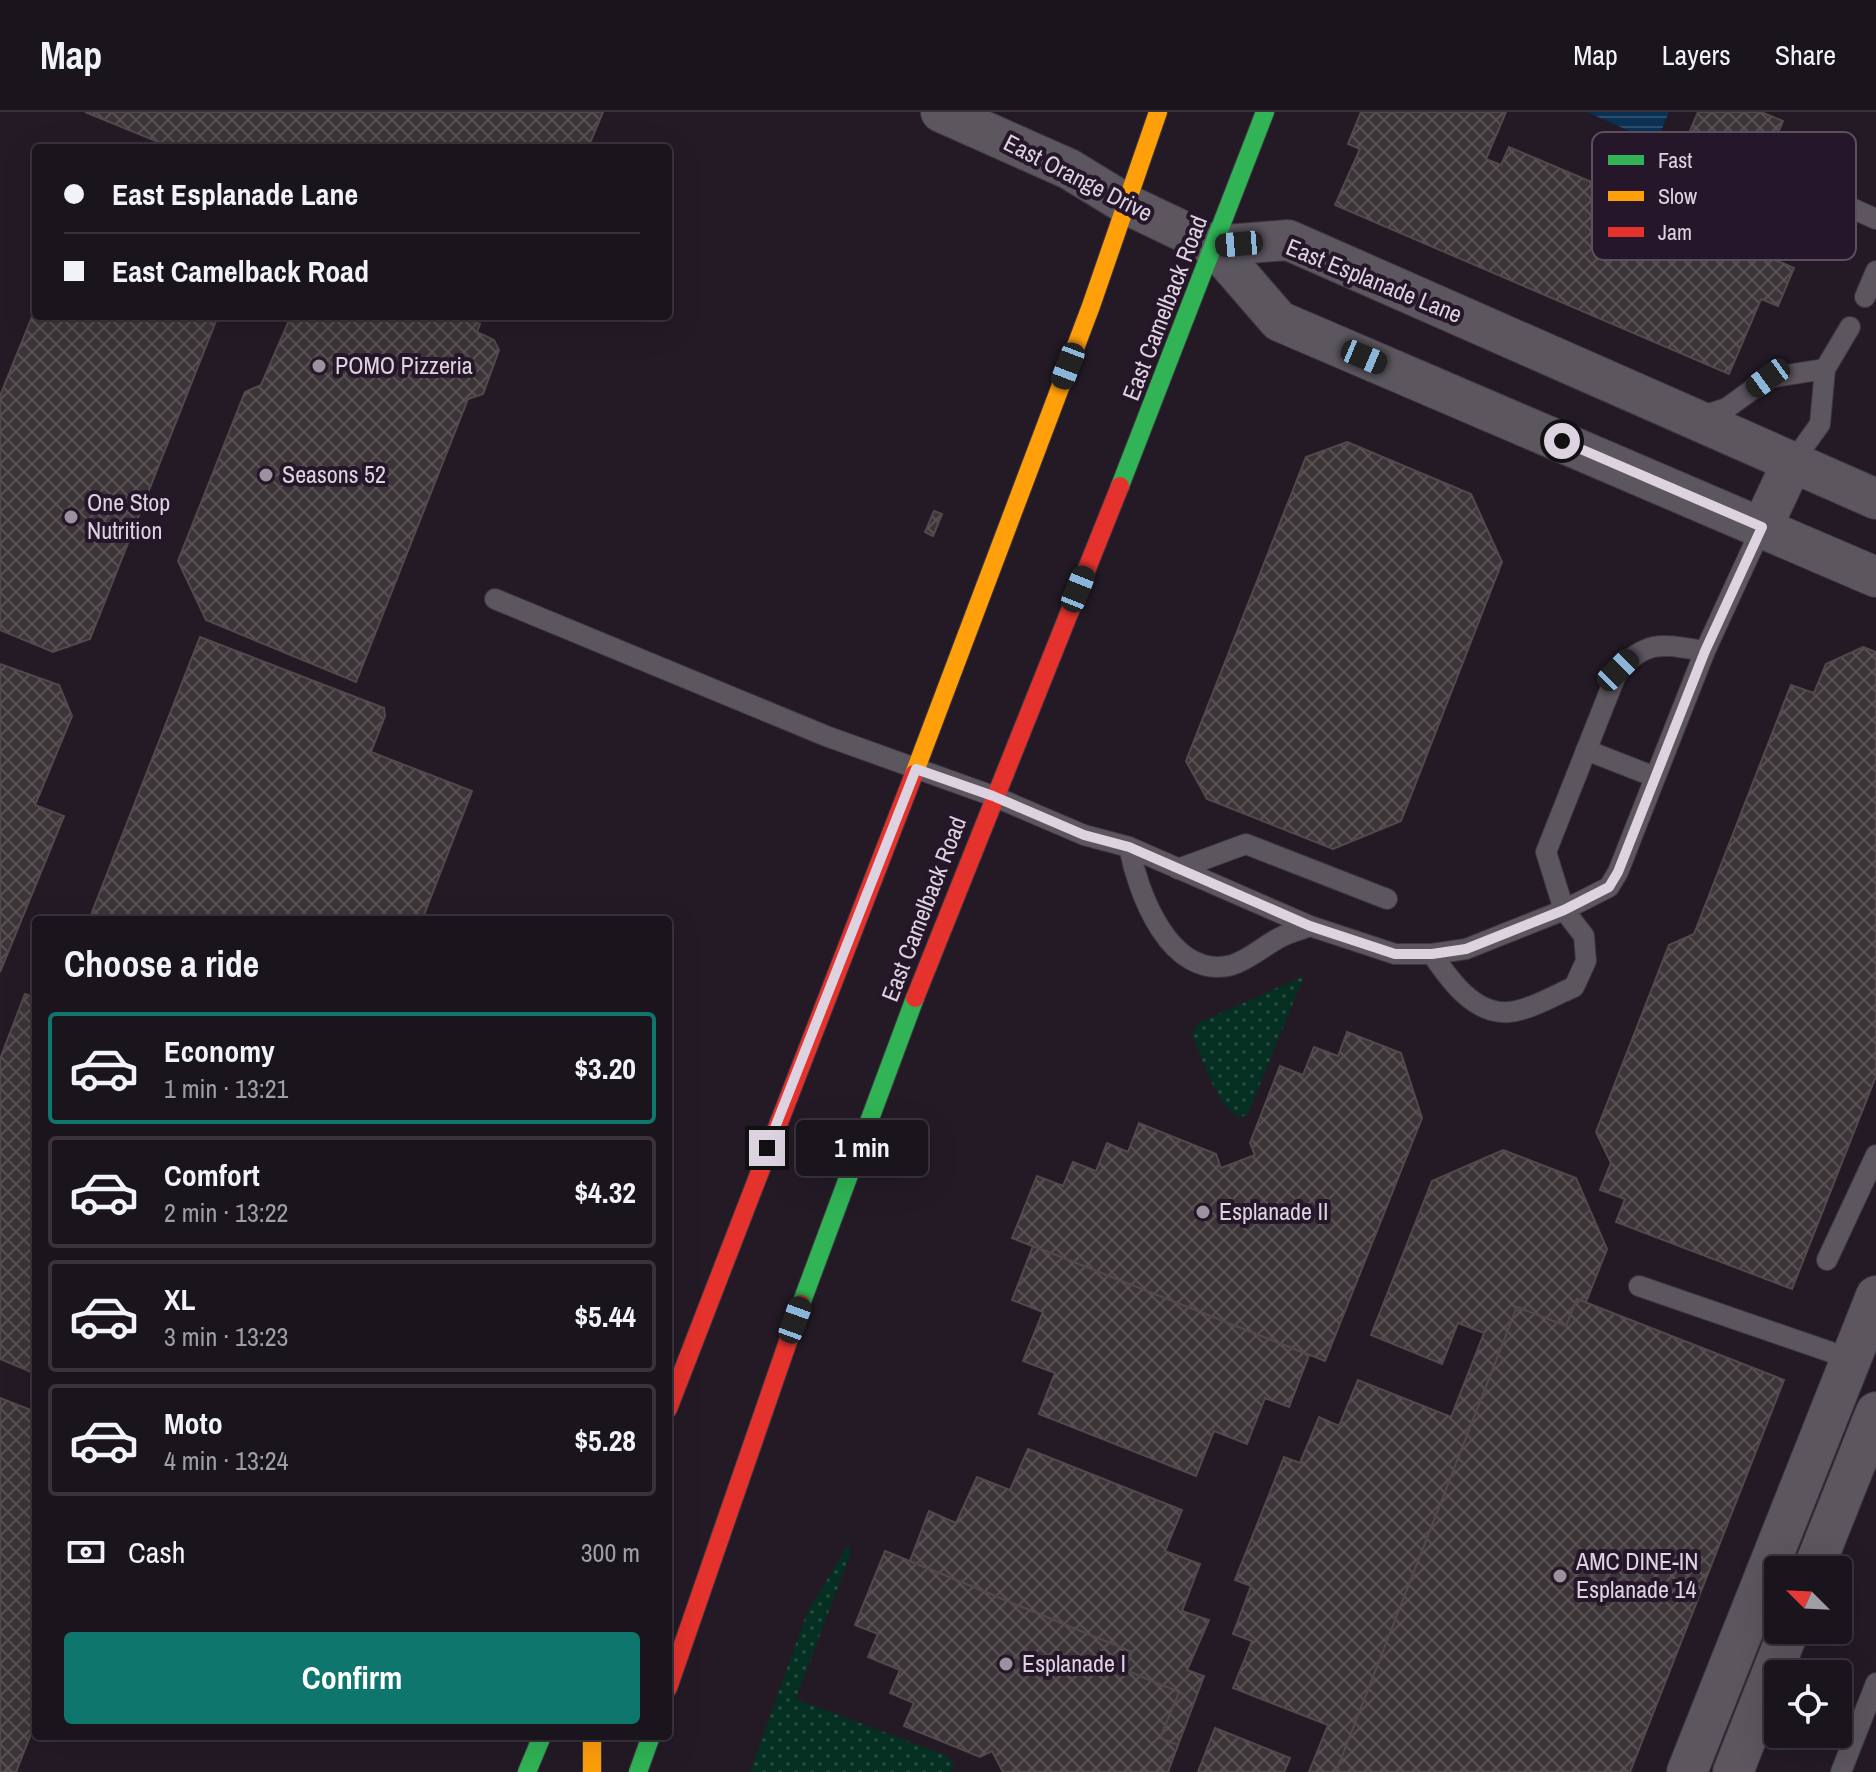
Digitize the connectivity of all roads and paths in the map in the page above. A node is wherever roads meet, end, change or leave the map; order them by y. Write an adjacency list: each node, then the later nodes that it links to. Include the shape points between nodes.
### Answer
1 (941, 112): 4 (street, East Orange Drive, via 1069,169)
2 (1158, 112): 4 (main road)
3 (1265, 112): 7 (main road, East Camelback Road)
4 (1128, 205): 7 (street, East Orange Drive); 20 (main road)
5 (1856, 210): 6 (lane)
6 (1876, 219)
7 (1214, 246): 12 (street, East Esplanade Lane, via 1288,240); 15 (street, via 1279,321); 22 (main road, East Camelback Road)
8 (1876, 271): 9 (lane)
9 (1865, 297)
10 (1850, 327): 11 (lane)
11 (1825, 369): 12 (lane, via 1768,378 1727,408); 13 (lane, via 1820,424)
12 (1694, 419): 13 (street, East Esplanade Lane)
13 (1792, 463): 14 (street, East Esplanade Lane); 15 (street)
14 (1876, 499)
15 (1762, 527): 16 (street); 18 (lane)
16 (1876, 577)
17 (495, 599): 20 (lane)
18 (1705, 651): 19 (lane, via 1659,644 1637,651 1618,670); 21 (lane)
19 (1586, 750): 21 (lane); 26 (lane, via 1546,852)
20 (916, 769): 22 (lane); 34 (main road)
21 (1655, 777): 26 (lane, via 1609,887)
22 (993, 796): 23 (lane, via 1084,835); 40 (main road, East Camelback Road, via 763,1407)
23 (1129, 847): 24 (lane); 27 (lane, via 1151,917 1172,946 1206,965 1232,965)
24 (1178, 869): 25 (lane, via 1246,844); 27 (lane)
25 (1387, 899)
26 (1564, 910): 28 (lane, via 1466,949); 28 (lane, via 1584,936 1586,961 1574,987 1509,1012 1482,1006 1453,985)
27 (1310, 926): 28 (lane, via 1395,954)
28 (1432, 954)
29 (1876, 1155): 30 (lane)
30 (1827, 1260)
31 (1639, 1286): 33 (lane)
32 (1876, 1296): 33 (street)
33 (1851, 1359): 36 (street)
34 (672, 1399)
35 (1876, 1412): 37 (street)
36 (1799, 1490): 37 (street); 48 (street)
37 (1838, 1508): 38 (street)
38 (1819, 1556)
39 (1783, 1644): 49 (street)
40 (672, 1676)
41 (1876, 1683): 50 (lane)
42 (540, 1740): 45 (main road)
43 (592, 1740): 46 (main road)
44 (650, 1740): 47 (main road)
45 (527, 1772)
46 (592, 1772)
47 (638, 1772)
48 (1687, 1772)
49 (1733, 1772)
50 (1841, 1772)

